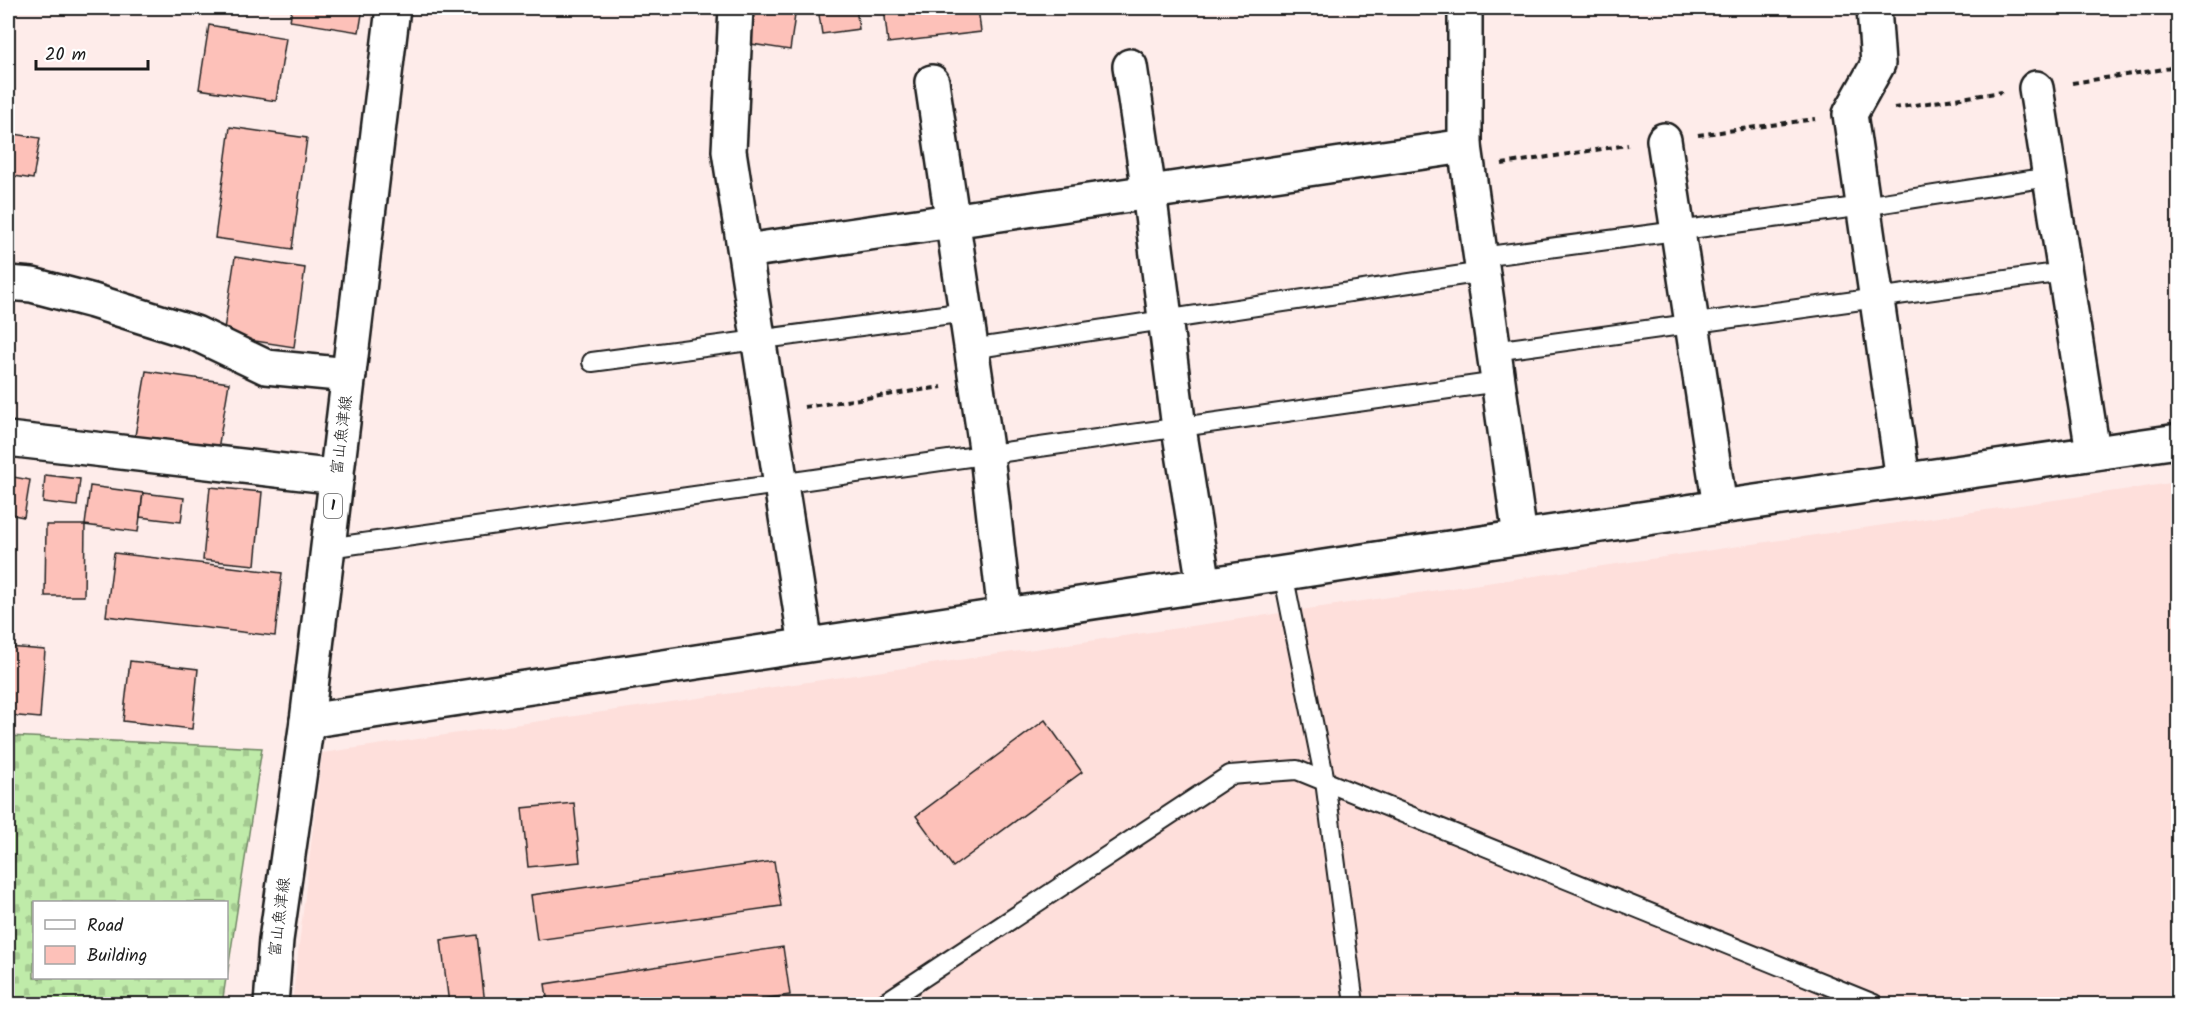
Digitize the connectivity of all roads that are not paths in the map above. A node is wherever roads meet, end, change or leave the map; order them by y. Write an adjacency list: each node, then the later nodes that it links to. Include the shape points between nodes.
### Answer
1 (393, 8): 27 (street, 富山魚津線 / 1)
2 (736, 8): 15 (street, via 729,151)
3 (1465, 8): 9 (street)
4 (1874, 8): 12 (street, via 1878,63 1850,114)
5 (1130, 66): 11 (street)
6 (932, 82): 13 (street)
7 (2036, 88): 10 (street)
8 (1664, 140): 14 (street)
9 (1465, 146): 11 (street); 16 (street)
10 (2049, 177): 12 (lane); 17 (street)
11 (1149, 192): 13 (street); 21 (street)
12 (1864, 206): 14 (lane); 19 (street)
13 (952, 221): 15 (street); 20 (street)
14 (1678, 230): 16 (lane); 22 (street)
15 (746, 251): 23 (street)
16 (1482, 264): 21 (lane); 25 (street)
17 (2064, 273): 19 (lane); 32 (street)
18 (8, 284): 27 (street, via 32,285 83,298 195,333 266,367)
19 (1877, 297): 22 (lane); 35 (street)
20 (966, 312): 23 (lane); 24 (street)
21 (1164, 321): 24 (lane); 29 (street)
22 (1692, 325): 25 (lane); 37 (street)
23 (760, 341): 26 (lane); 36 (street)
24 (971, 350): 33 (street)
25 (1494, 351): 28 (street)
26 (592, 362)
27 (349, 375): 34 (street, 富山魚津線 / 1)
28 (1498, 382): 29 (lane); 38 (street)
29 (1179, 428): 33 (lane); 41 (street)
30 (8, 439): 34 (street)
31 (2178, 441): 32 (street)
32 (2092, 452): 35 (street)
33 (987, 455): 36 (lane); 42 (street)
34 (337, 477): 39 (street, 富山魚津線 / 1)
35 (1903, 480): 37 (street)
36 (782, 484): 39 (lane); 43 (street)
37 (1720, 507): 38 (street)
38 (1520, 537): 40 (street)
39 (328, 548): 44 (street, 富山魚津線 / 1)
40 (1283, 573): 41 (street); 45 (lane)
41 (1204, 585): 42 (street)
42 (1005, 615): 43 (street)
43 (806, 645): 44 (street)
44 (307, 721): 46 (street, 富山魚津線 / 1, via 276,940)
45 (1325, 781): 47 (lane, via 1297,770 1230,775); 48 (lane); 49 (lane)
46 (271, 1005)
47 (883, 1005)
48 (1354, 1005)
49 (1874, 1005)

